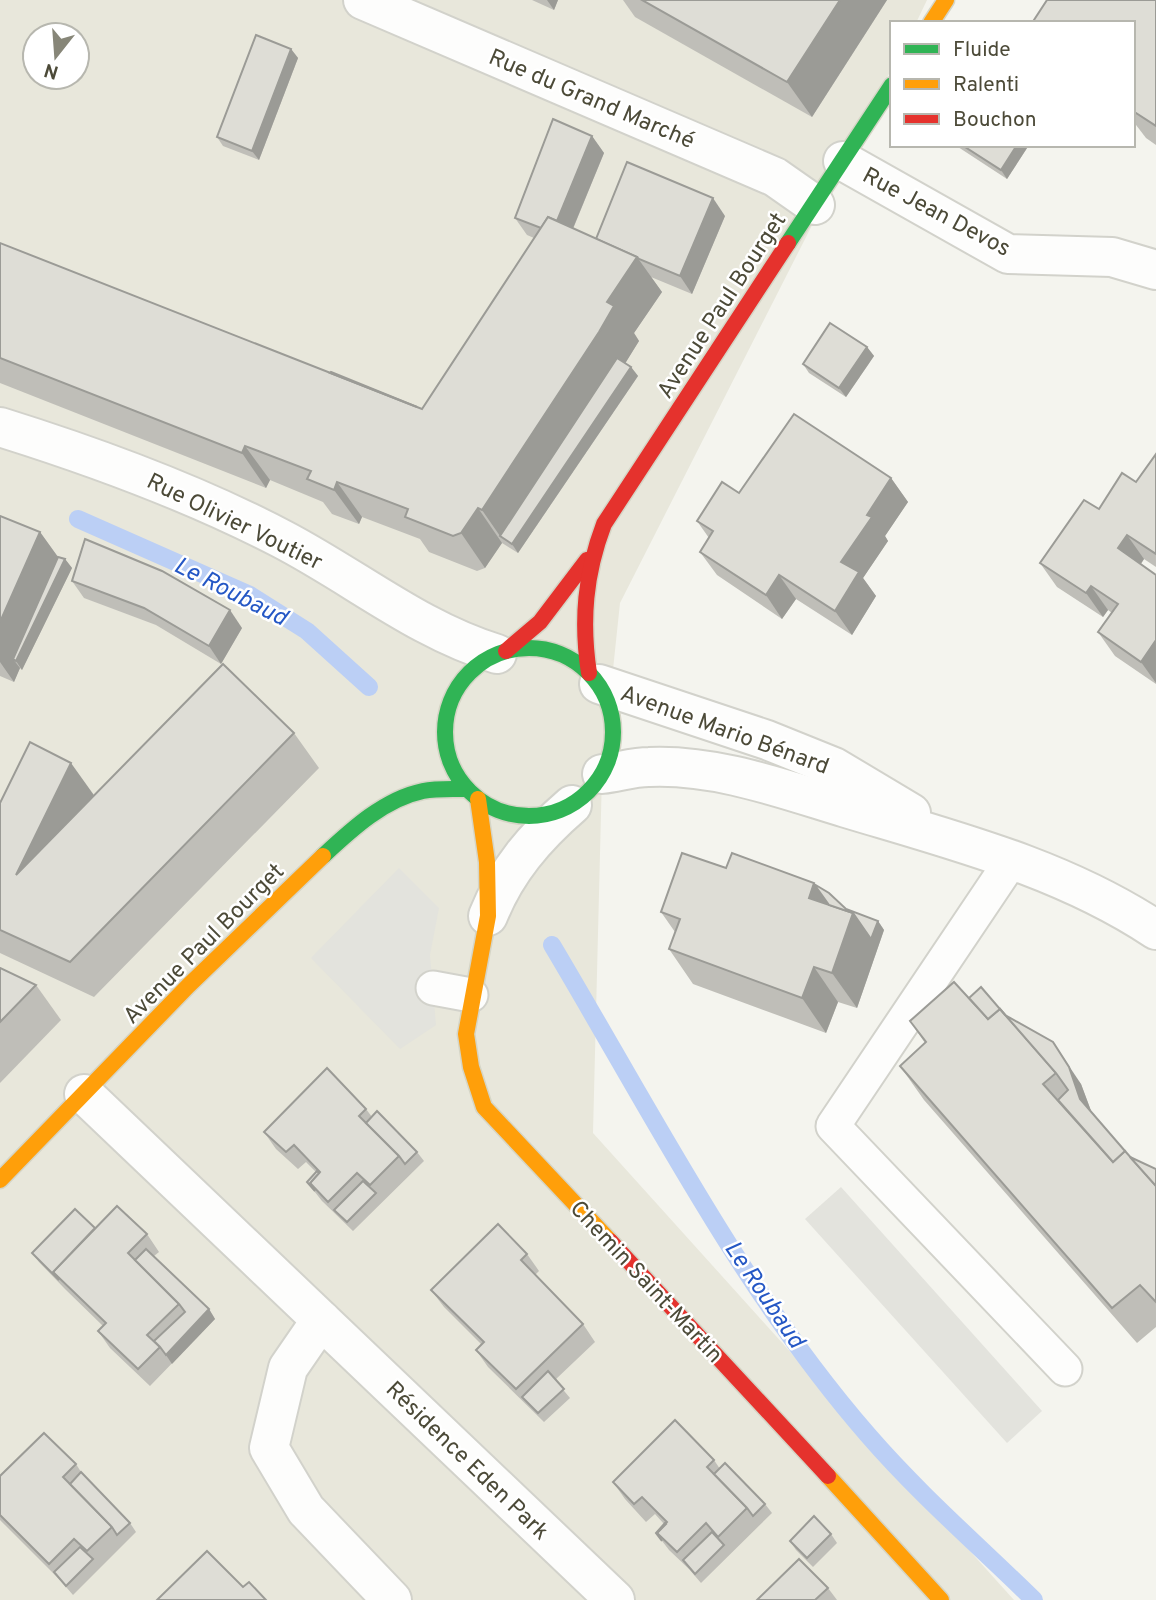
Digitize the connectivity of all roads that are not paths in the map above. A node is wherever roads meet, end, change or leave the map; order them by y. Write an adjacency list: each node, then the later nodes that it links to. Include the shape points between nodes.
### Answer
1 (363, 0): 6 (street, Rue du Grand Marché, via 775,177)
2 (946, 0): 3 (street)
3 (932, 21)
4 (890, 88): 5 (street, Avenue Paul Bourget)
5 (844, 161): 6 (street, Avenue Paul Bourget); 7 (street, Rue Jean Devos, via 1008,254 1112,257)
6 (814, 205): 9 (street, Avenue Paul Bourget, via 604,524)
7 (1156, 270)
8 (0, 427): 10 (street, Rue Olivier Voutier, via 108,462 282,539 426,626 464,644)
9 (592, 552): 10 (street, Avenue Paul Bourget, via 540,622); 11 (street, Avenue Paul Bourget, via 583,636)
10 (502, 652): 11 (street, via 551,650); 13 (street, via 464,678 445,720 453,769)
11 (594, 679): 12 (street, via 613,729 611,752); 15 (street, Avenue Mario Bénard, via 834,767)
12 (602, 774): 14 (street); 15 (street, Avenue Mario Bénard, via 649,767 702,771 760,782)
13 (472, 794): 14 (street, via 499,811 524,816); 17 (street, Chemin Saint-Martin, via 488,862); 21 (street, Avenue Paul Bourget, via 417,792 373,812 198,977)
14 (572, 805): 17 (street, Chemin Saint-Martin, via 523,853)
15 (957, 841): 16 (street, Avenue Mario Bénard)
16 (1011, 861): 18 (street, Avenue Mario Bénard, via 1120,906); 24 (lane, via 833,1126)
17 (488, 916): 20 (street, Chemin Saint-Martin)
18 (1156, 930)
19 (433, 988): 20 (lane)
20 (471, 995): 27 (street, Chemin Saint-Martin, via 466,1034 484,1107)
21 (84, 1094): 22 (street, Avenue Paul Bourget); 23 (street, Résidence Eden Park)
22 (0, 1180)
23 (321, 1320): 25 (street, via 288,1368 269,1448 306,1510); 26 (street, Résidence Eden Park)
24 (1065, 1369)
25 (392, 1600)
26 (615, 1600)
27 (941, 1600)

